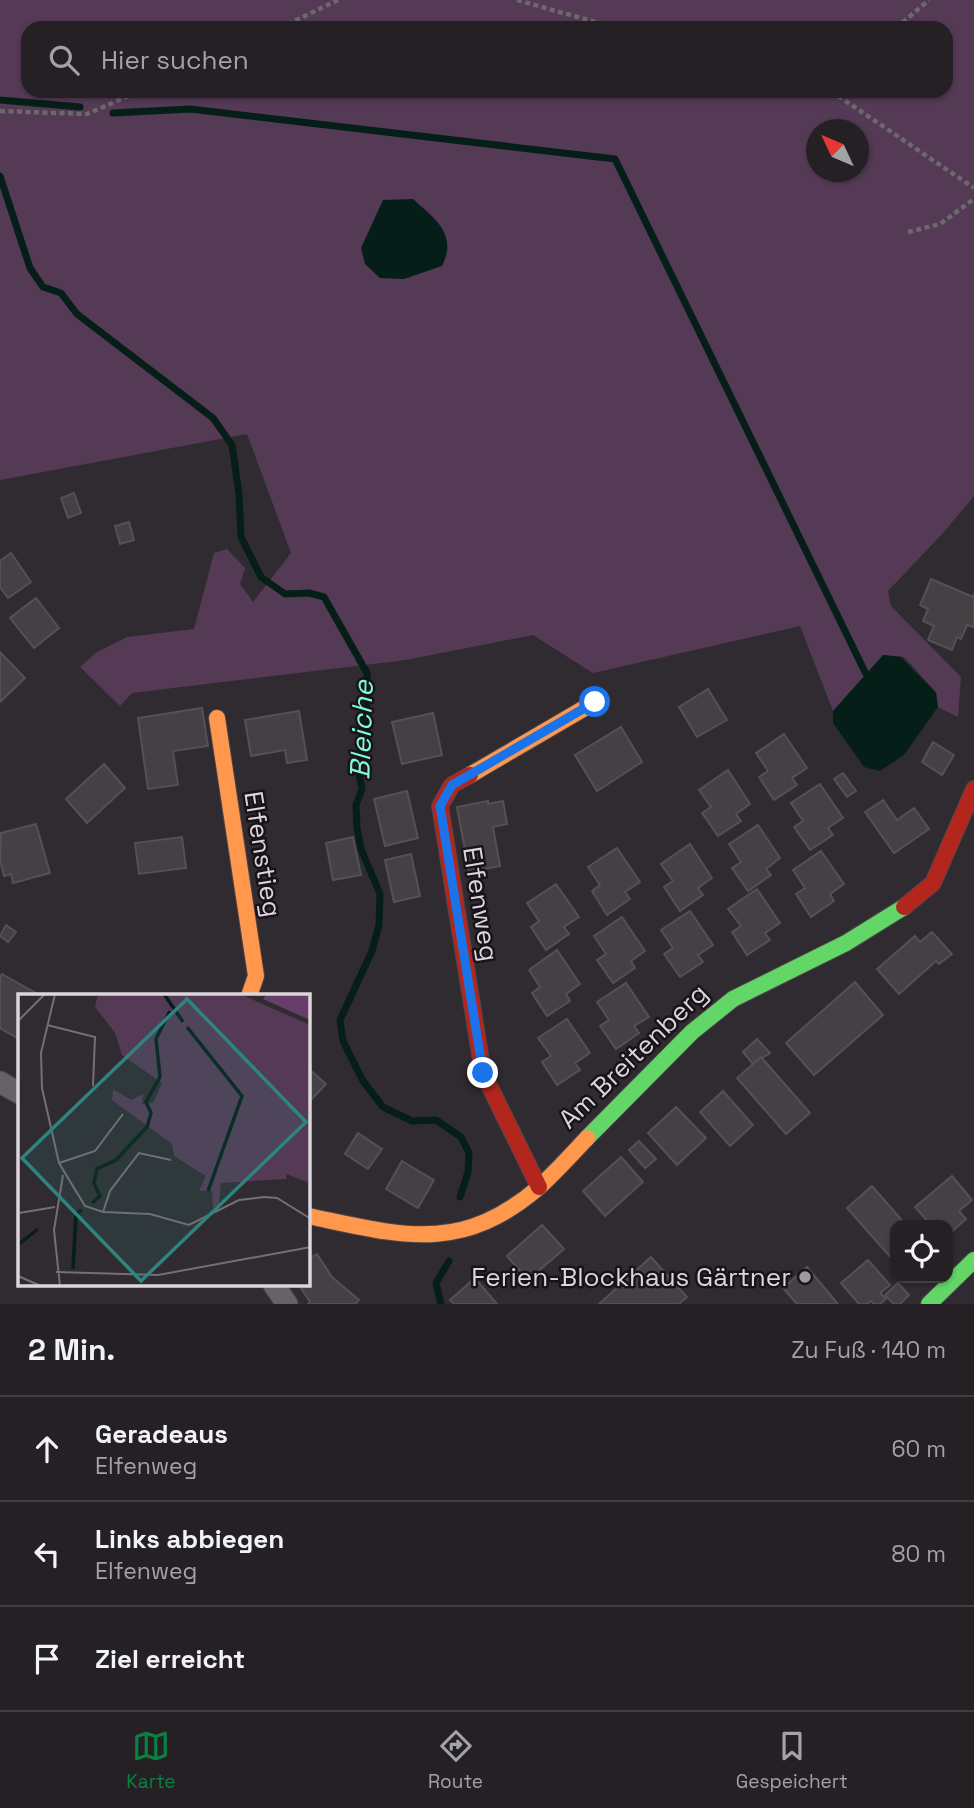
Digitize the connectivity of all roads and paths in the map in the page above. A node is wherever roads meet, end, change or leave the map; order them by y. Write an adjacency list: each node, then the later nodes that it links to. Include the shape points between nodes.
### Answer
1 (338, 0): 4 (path)
2 (517, 0): 5 (path)
3 (929, 0): 6 (path)
4 (294, 21)
5 (592, 21)
6 (904, 21)
7 (124, 98): 9 (path, via 87,114)
8 (841, 98): 10 (path)
9 (0, 111)
10 (974, 188)
11 (974, 200): 12 (path, via 940,224)
12 (908, 232)
13 (595, 702): 19 (street, Elfenweg, via 452,785 440,806 483,1073)
14 (217, 718): 16 (street, Elfenstieg, via 256,976)
15 (974, 789): 19 (street, Am Breitenberg, via 933,883 846,943 733,999 692,1032)
16 (249, 994)
17 (0, 1082): 18 (street)
18 (18, 1092)
19 (539, 1186): 20 (street, Am Breitenberg, via 480,1226 442,1234 384,1231)
20 (310, 1216)
21 (974, 1260): 24 (street)
22 (276, 1286): 23 (street)
23 (287, 1304)
24 (929, 1304)

